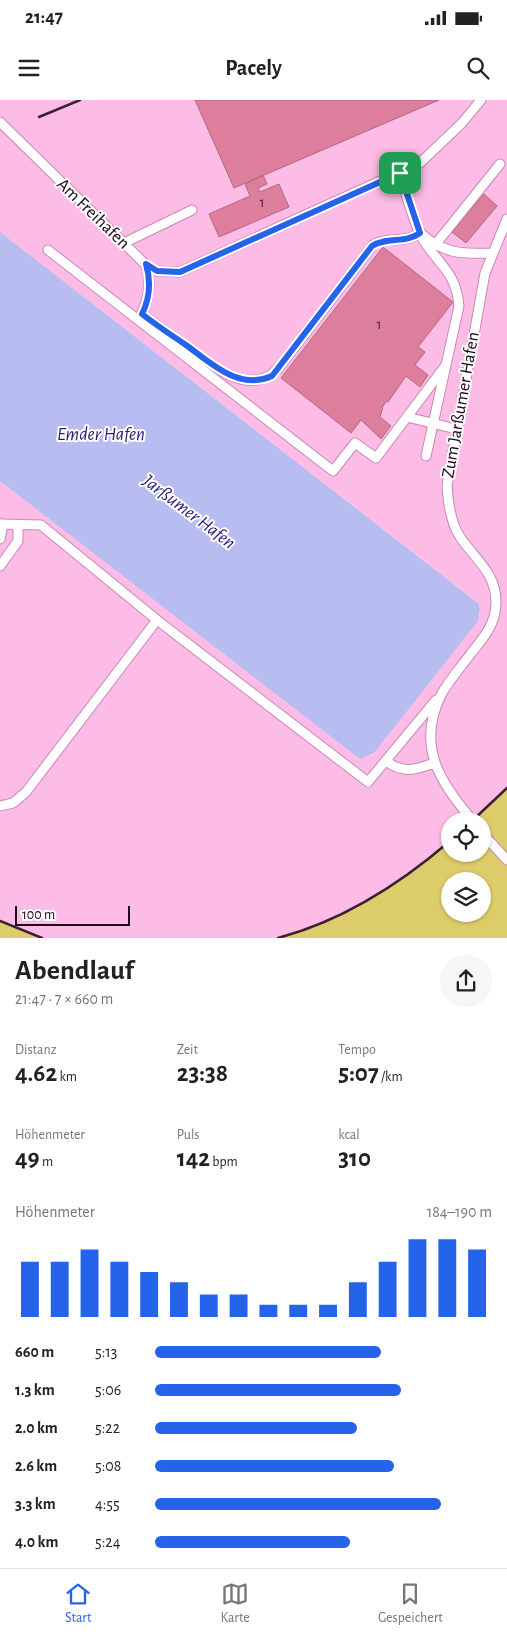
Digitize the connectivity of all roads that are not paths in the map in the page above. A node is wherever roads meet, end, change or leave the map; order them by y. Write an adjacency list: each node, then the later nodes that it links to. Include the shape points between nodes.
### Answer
1 (481, 100): 4 (street, Am Freihafen, via 433,152)
2 (0, 122): 8 (street, Am Freihafen)
3 (500, 164): 9 (street)
4 (400, 173): 7 (street); 12 (street, Am Freihafen, via 180,272 157,271)
5 (192, 210): 8 (street)
6 (507, 219): 11 (street, Zum Jarßumer Hafen)
7 (420, 233): 9 (street); 13 (street, via 411,239 385,240 372,246 278,369 262,380 248,380 220,370); 14 (street, via 449,272 458,291 459,306)
8 (124, 243): 12 (street, Am Freihafen)
9 (435, 245): 11 (street, via 453,252)
10 (48, 250): 13 (street)
11 (491, 253): 17 (street, Zum Jarßumer Hafen, via 480,295)
12 (146, 264): 13 (street, via 149,291)
13 (140, 317): 15 (street, via 333,471 355,442 376,458)
14 (446, 365): 15 (street); 16 (street)
15 (407, 417): 16 (street)
16 (434, 424): 17 (street); 18 (street)
17 (456, 429): 24 (street, Zum Jarßumer Hafen, via 447,486 448,504 461,538 485,566 490,577 495,593 495,610 487,634)
18 (426, 456)
19 (1, 524): 20 (street); 21 (street)
20 (18, 524): 22 (street, via 18,541); 23 (street, via 41,525)
21 (0, 539)
22 (0, 566)
23 (157, 620): 25 (street, via 368,782); 27 (street, via 26,792 13,803)
24 (442, 694): 25 (street); 26 (street, Zum Jarßumer Hafen, via 430,734)
25 (386, 761): 26 (street, via 405,771)
26 (434, 763): 28 (street, Zum Jarßumer Hafen, via 446,787)
27 (0, 806)
28 (466, 812)
29 (491, 842): 30 (street)
30 (507, 860)

